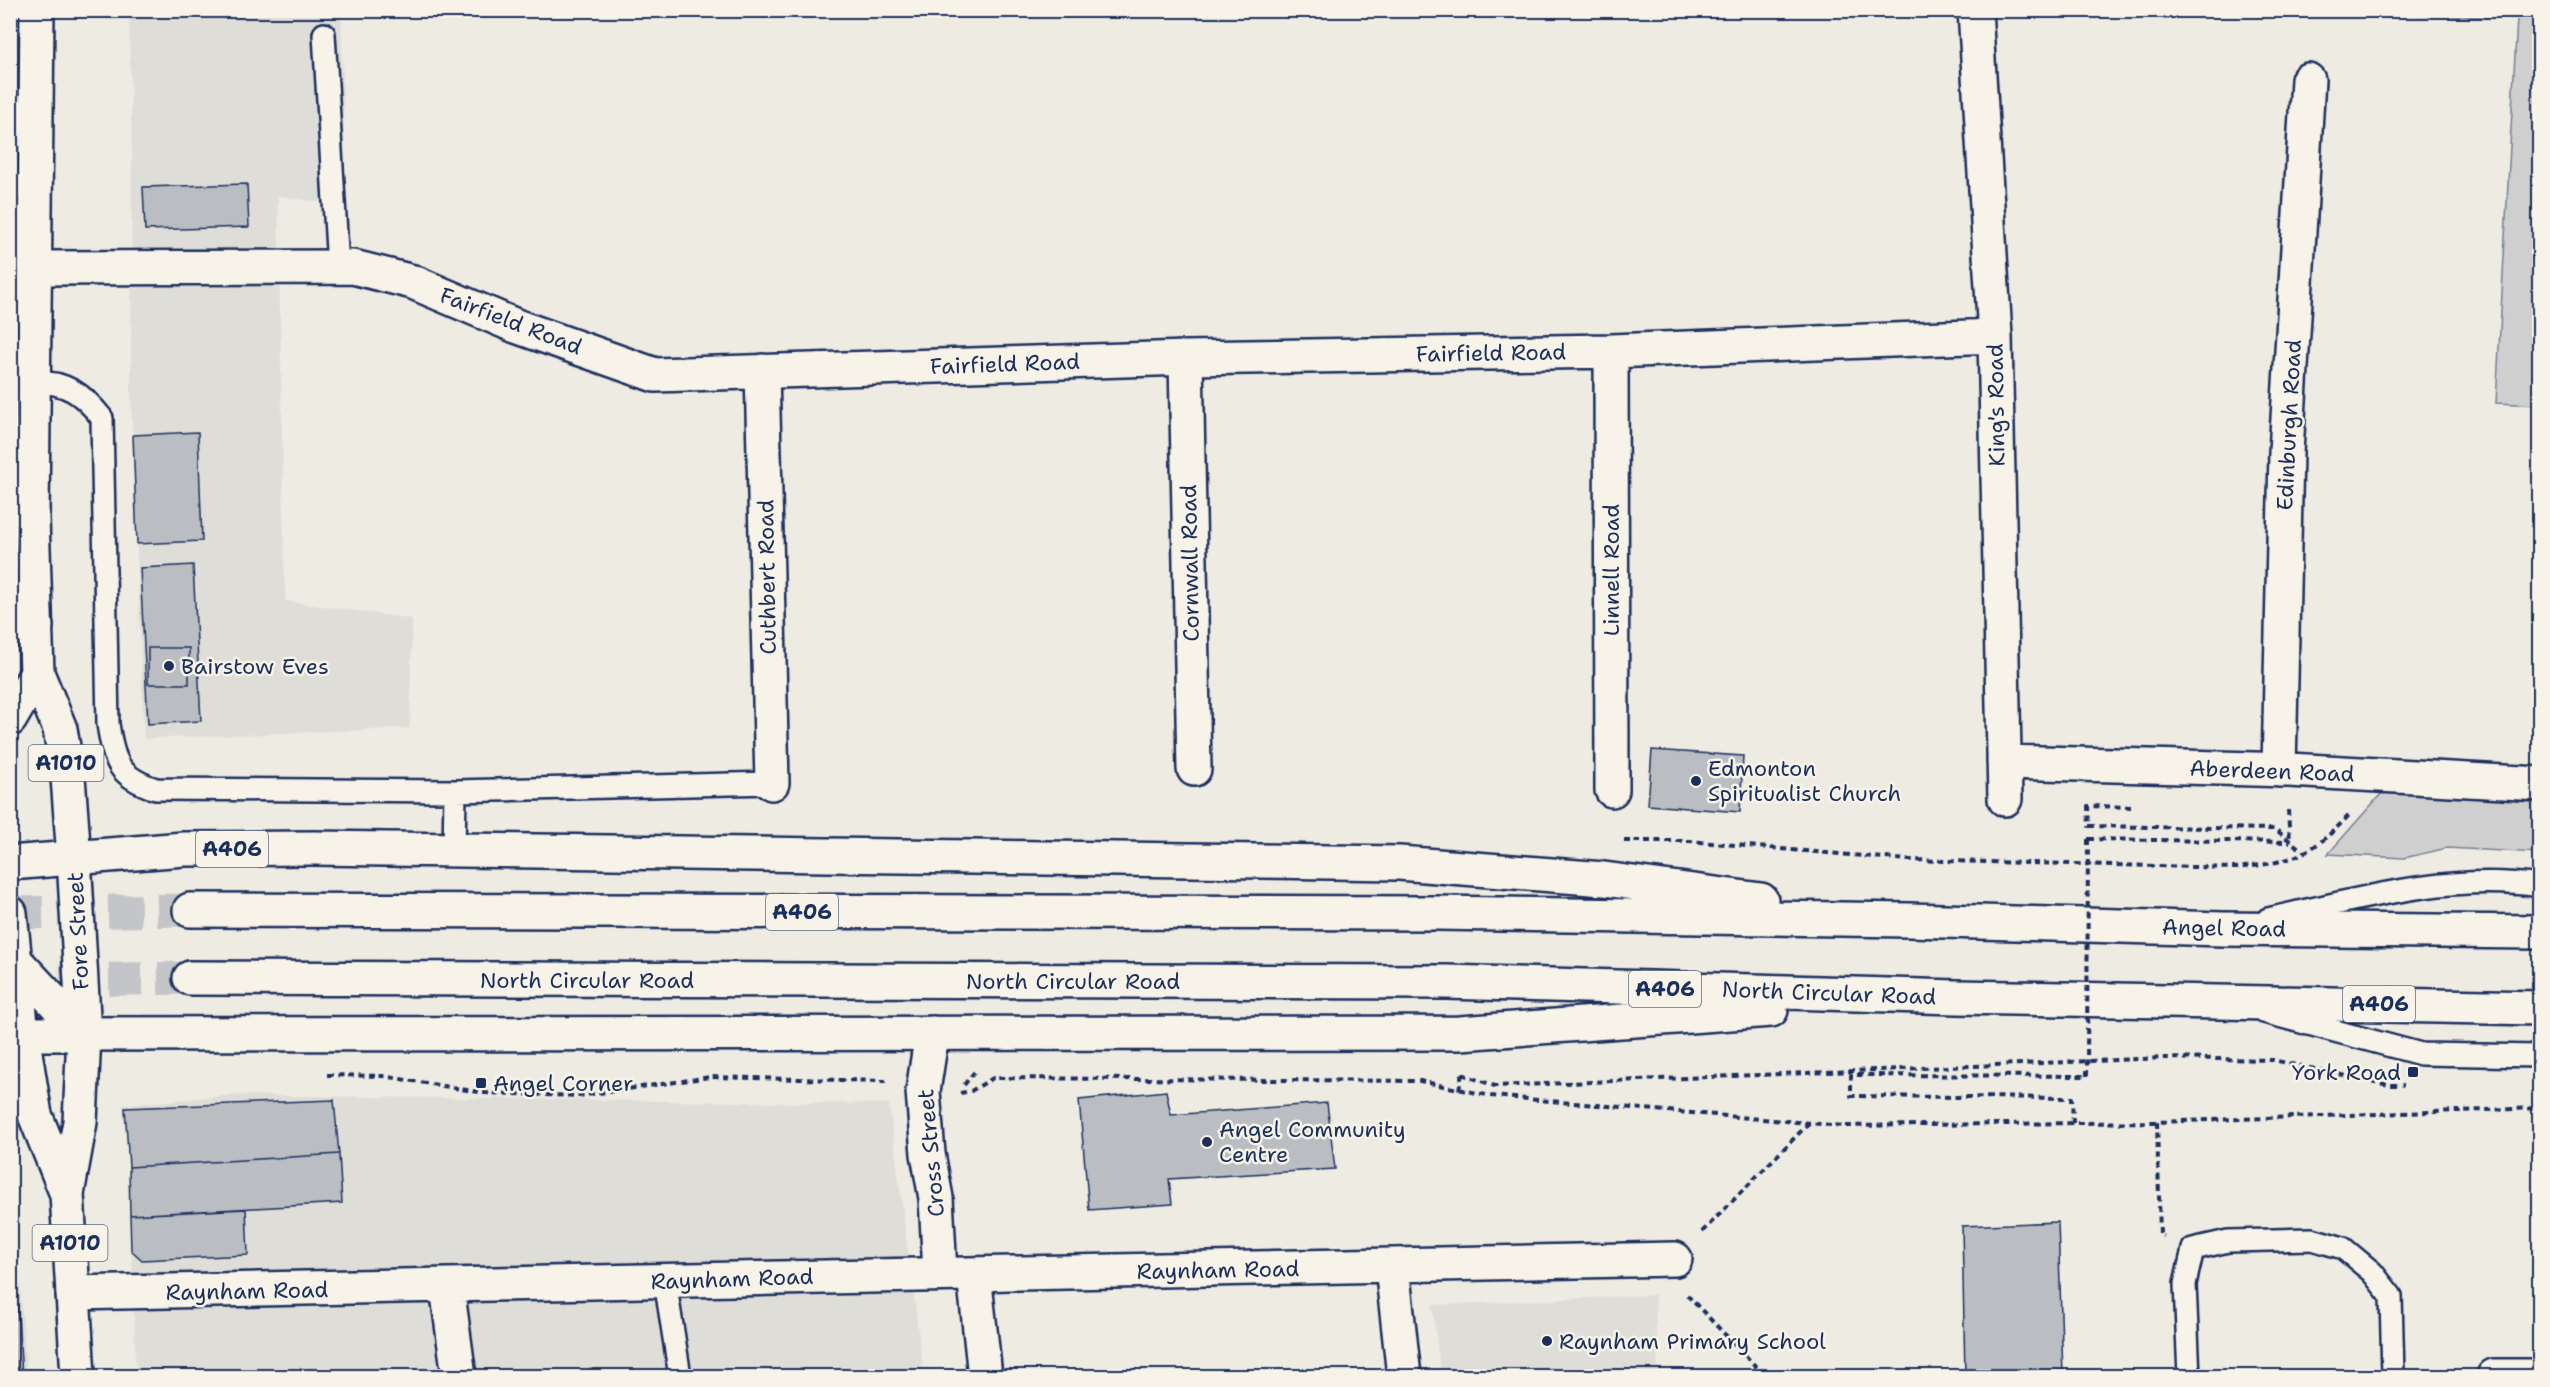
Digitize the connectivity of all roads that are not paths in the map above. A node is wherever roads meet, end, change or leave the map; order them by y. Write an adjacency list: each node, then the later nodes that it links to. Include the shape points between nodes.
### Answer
1 (37, 10): 5 (main road, Fore Street / A1010)
2 (1975, 10): 8 (main road, King's Road)
3 (324, 34): 6 (lane)
4 (2308, 80): 18 (main road, Edinburgh Road, via 2286,452)
5 (22, 187): 7 (main road, Fore Street / A1010)
6 (338, 267): 7 (main road, Fairfield Road); 11 (main road, Fairfield Road, via 413,282 516,326 655,375)
7 (35, 268): 12 (main road, Fore Street / A1010)
8 (1995, 336): 9 (main road, Fairfield Road); 16 (main road, King's Road)
9 (1611, 351): 10 (main road, Fairfield Road); 21 (main road, Linnell Road)
10 (1186, 358): 11 (main road, Fairfield Road); 17 (main road, Cornwall Road)
11 (762, 371): 19 (main road, Cuthbert Road)
12 (35, 382): 13 (main road, Fore Street / A1010, via 32,518); 22 (lane, via 55,382 86,398 102,418 108,724 113,754 121,771 156,789)
13 (23, 626): 14 (main road, Fore Street / A1010)
14 (37, 673): 15 (main road, A1010); 25 (main road, Fore Street / A1010, via 60,729)
15 (10, 719)
16 (2004, 762): 18 (main road, Aberdeen Road); 23 (main road, King's Road)
17 (1194, 769)
18 (2279, 770): 20 (main road, Aberdeen Road)
19 (772, 783): 22 (lane)
20 (2540, 784)
21 (1612, 790)
22 (455, 791): 24 (lane)
23 (2005, 799)
24 (454, 852): 25 (main road, A406, via 184,849); 30 (main road, A406, via 1399,863 1604,879)
25 (74, 858): 26 (main road, A406); 40 (main road, Fore Street / A1010)
26 (10, 863)
27 (2540, 886): 31 (lane, via 2457,882 2415,886)
28 (190, 910): 30 (main road, A406, via 1436,913)
29 (10, 913): 33 (main road, Fore Street / A1010)
30 (1909, 920): 31 (main road, Angel Road / A406)
31 (2223, 929): 32 (main road, Angel Road / A406)
32 (2540, 932)
33 (12, 956): 39 (main road, Fore Street / A1010); 40 (main road)
34 (190, 978): 35 (main road, North Circular Road / A406, via 1446,982)
35 (1956, 997): 36 (main road, A406); 38 (main road, A406, via 1460,1033)
36 (2219, 1000): 37 (main road, A406); 41 (lane, via 2421,1054)
37 (2540, 1008)
38 (932, 1033): 40 (main road, A406); 45 (main road, Cross Street, via 923,1091 928,1154 935,1182)
39 (22, 1034): 40 (main road, A406); 42 (main road, Fore Street / A1010, via 35,1116)
40 (84, 1034): 42 (main road, Fore Street / A1010, via 80,1122)
41 (2540, 1056)
42 (67, 1194): 49 (main road, Fore Street / A1010)
43 (1675, 1259): 44 (main road, Raynham Road)
44 (1392, 1268): 46 (main road, Raynham Road); 55 (main road)
45 (940, 1273): 46 (main road, Raynham Road); 47 (main road, Raynham Road)
46 (974, 1274): 54 (main road)
47 (665, 1281): 48 (main road, Raynham Road); 53 (lane)
48 (447, 1287): 49 (main road, Raynham Road); 52 (main road)
49 (73, 1293): 51 (main road, Fore Street / A1010)
50 (2540, 1376): 58 (main road)
51 (78, 1377)
52 (459, 1377)
53 (680, 1377)
54 (985, 1377)
55 (1404, 1377)
56 (2189, 1377): 57 (lane, via 2185,1284 2193,1249 2228,1241 2312,1239 2343,1248 2372,1272 2391,1296)
57 (2394, 1377)
58 (2494, 1377)

